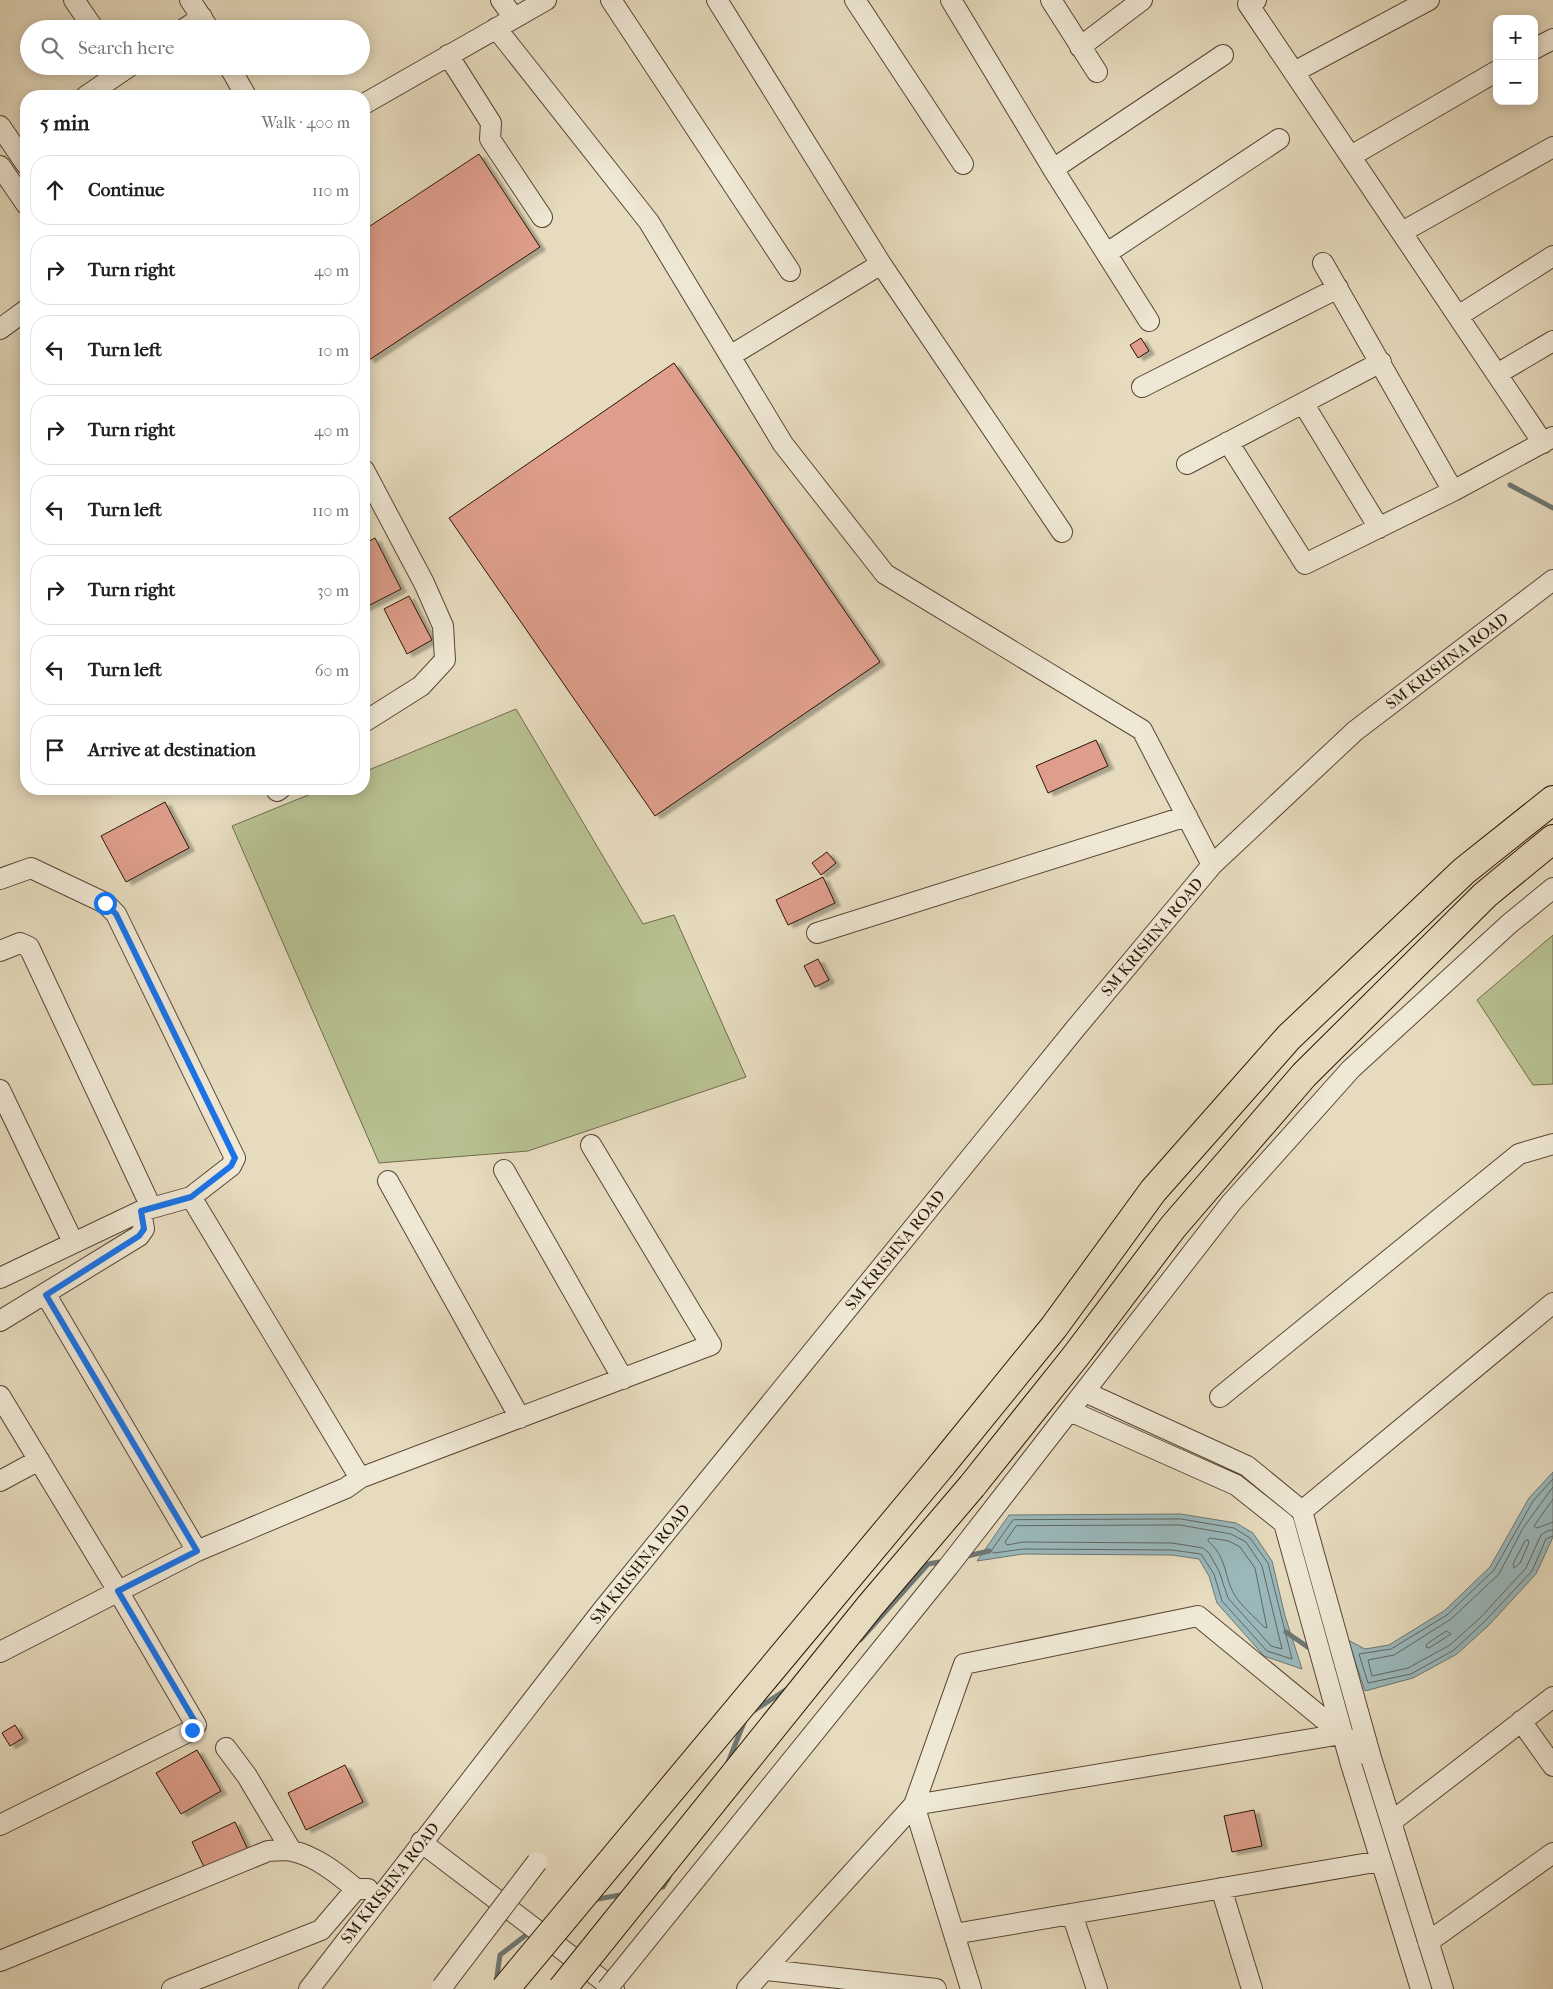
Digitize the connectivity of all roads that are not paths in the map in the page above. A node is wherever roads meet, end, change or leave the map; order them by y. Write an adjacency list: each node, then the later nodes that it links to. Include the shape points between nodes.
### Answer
1 (74, 0): 14 (street)
2 (190, 0): 15 (street)
3 (501, 0): 13 (street)
4 (546, 0): 13 (street)
5 (611, 0): 45 (street)
6 (717, 0): 44 (street)
7 (855, 0): 35 (street)
8 (951, 0): 37 (street)
9 (1051, 0): 18 (street)
10 (1142, 0): 18 (street)
11 (1256, 0): 23 (street, via 1248,4)
12 (1429, 0): 23 (street)
13 (514, 18): 16 (street)
14 (88, 20)
15 (203, 20)
16 (496, 28): 20 (street); 52 (street, via 649,222)
17 (1553, 38): 19 (street)
18 (1080, 46): 22 (street)
19 (1538, 47)
20 (448, 55): 29 (street); 39 (street, via 491,123 490,139)
21 (1223, 55): 37 (street)
22 (1096, 72)
23 (1294, 72): 34 (street)
24 (1493, 73): 34 (street)
25 (114, 75): 27 (street)
26 (235, 75): 28 (street)
27 (94, 90)
28 (243, 90)
29 (370, 100)
30 (0, 126): 32 (street)
31 (1279, 140): 41 (street)
32 (20, 141)
33 (1553, 148): 40 (street)
34 (1350, 156): 40 (street)
35 (963, 164)
36 (0, 166): 38 (street)
37 (1053, 168): 41 (street)
38 (20, 195)
39 (542, 217)
40 (1402, 232): 48 (street)
41 (1106, 253): 49 (street)
42 (1553, 256): 48 (street)
43 (1323, 263): 46 (street)
44 (881, 264): 52 (street); 63 (street)
45 (790, 271)
46 (1338, 288): 53 (street); 55 (street)
47 (20, 314): 50 (street)
48 (1458, 316): 54 (street)
49 (1149, 321)
50 (0, 329)
51 (1553, 341): 54 (street)
52 (730, 356): 67 (street, via 783,444 885,574 1142,730)
53 (1381, 362): 56 (street); 61 (street)
54 (1497, 374): 57 (street)
55 (1142, 388)
56 (1303, 403): 58 (street); 62 (street)
57 (1548, 440): 61 (street)
58 (1228, 442): 59 (street); 62 (street, via 1305,564)
59 (1186, 464)
60 (370, 481): 65 (street, via 443,626 445,660 421,686)
61 (1453, 491): 62 (street)
62 (1379, 528)
63 (1062, 532)
64 (1553, 580): 69 (street, SM KRISHNA ROAD, via 1355,731)
65 (370, 718)
66 (1553, 800): 124 (highway, bridge, via 1464,872 1289,1037 1153,1191 1054,1327)
67 (1187, 816): 69 (street); 72 (street)
68 (1553, 839): 125 (highway, bridge, via 1486,896 1297,1083 1173,1226 1075,1357 972,1486 870,1606)
69 (1212, 865): 108 (street, SM KRISHNA ROAD, via 601,1612)
70 (0, 879): 79 (street, via 31,868 105,903 116,914 235,1158 231,1166)
71 (1553, 888): 87 (street, via 1509,924 1345,1076 1231,1203)
72 (817, 933)
73 (0, 951): 80 (street, via 20,943 29,947)
74 (0, 1090): 81 (street)
75 (1553, 1144): 89 (street, via 1519,1154)
76 (591, 1146): 86 (street, via 711,1345)
77 (504, 1170): 86 (street)
78 (388, 1181): 91 (street)
79 (191, 1197): 80 (street); 93 (street)
80 (146, 1209): 81 (street); 83 (street, via 144,1229 139,1236)
81 (73, 1242): 82 (street)
82 (0, 1278)
83 (46, 1295): 85 (street); 96 (street)
84 (1553, 1303): 95 (street)
85 (0, 1321)
86 (623, 1379): 91 (street)
87 (1085, 1392): 90 (street); 95 (street, via 1247,1466)
88 (0, 1396): 92 (street)
89 (1220, 1396)
90 (1070, 1411): 101 (street, via 1236,1485 1284,1523); 126 (street, bridge)
91 (520, 1418): 93 (street)
92 (39, 1460): 94 (street); 97 (street)
93 (360, 1478): 96 (street, via 346,1488)
94 (0, 1481)
95 (1302, 1511): 103 (street)
96 (197, 1551): 97 (street)
97 (118, 1591): 98 (street); 107 (street, via 196,1725 192,1730)
98 (0, 1652)
99 (1553, 1697): 100 (street)
100 (1521, 1721): 104 (street); 106 (street)
101 (1342, 1734): 103 (street); 105 (street); 105 (street, via 1198,1616 964,1664); 111 (street)
102 (226, 1748): 109 (street, via 247,1776)
103 (1371, 1758): 106 (street)
104 (1553, 1766)
105 (914, 1805): 117 (street); 120 (street)
106 (1391, 1822): 118 (street)
107 (0, 1826)
108 (421, 1842): 113 (street, SM KRISHNA ROAD); 127 (street)
109 (291, 1850): 115 (street, via 330,1869); 119 (street, via 268,1851)
110 (1553, 1853): 118 (street)
111 (1381, 1861): 114 (street); 133 (street)
112 (537, 1862): 121 (street, bridge)
113 (386, 1888): 115 (street); 123 (street, SM KRISHNA ROAD)
114 (1221, 1888): 116 (street); 132 (street)
115 (356, 1889): 122 (street, via 320,1930)
116 (1072, 1914): 117 (street); 131 (street)
117 (954, 1934): 130 (street)
118 (1428, 1942): 134 (street)
119 (0, 1961)
120 (767, 1970): 128 (street); 129 (street)
121 (441, 1988)
122 (172, 1989)
123 (309, 1989)
124 (505, 1989)
125 (562, 1989)
126 (607, 1989)
127 (614, 1989)
128 (747, 1989)
129 (936, 1989)
130 (971, 1989)
131 (1096, 1989)
132 (1252, 1989)
133 (1421, 1989)
134 (1443, 1989)

